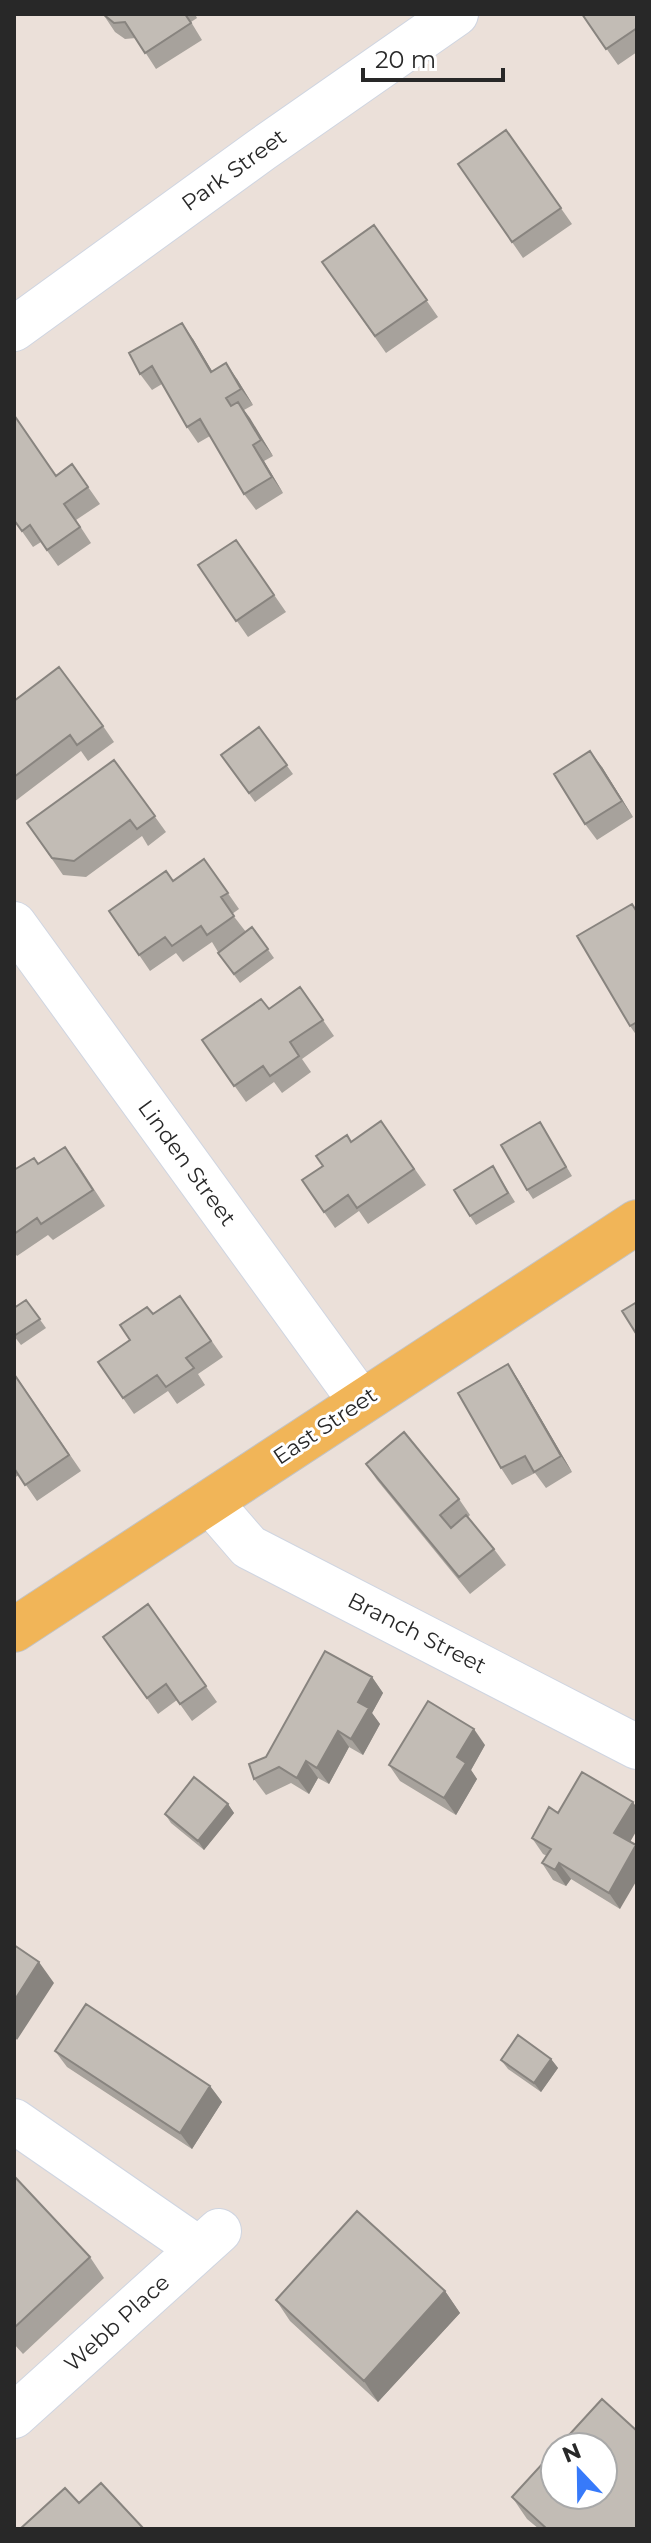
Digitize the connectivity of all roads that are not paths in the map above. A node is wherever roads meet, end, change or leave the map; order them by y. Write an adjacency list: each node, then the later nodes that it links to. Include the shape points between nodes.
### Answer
1 (456, 14): 2 (street, Park Street)
2 (14, 329)
3 (14, 924): 5 (street, Linden Street)
4 (637, 1222): 5 (main road, East Street)
5 (361, 1402): 6 (main road, East Street)
6 (210, 1502): 7 (main road, East Street); 8 (street, Branch Street, via 249,1547)
7 (14, 1630)
8 (637, 1747)
9 (14, 2121): 10 (street, Webb Place, via 209,2240)
10 (14, 2416)

